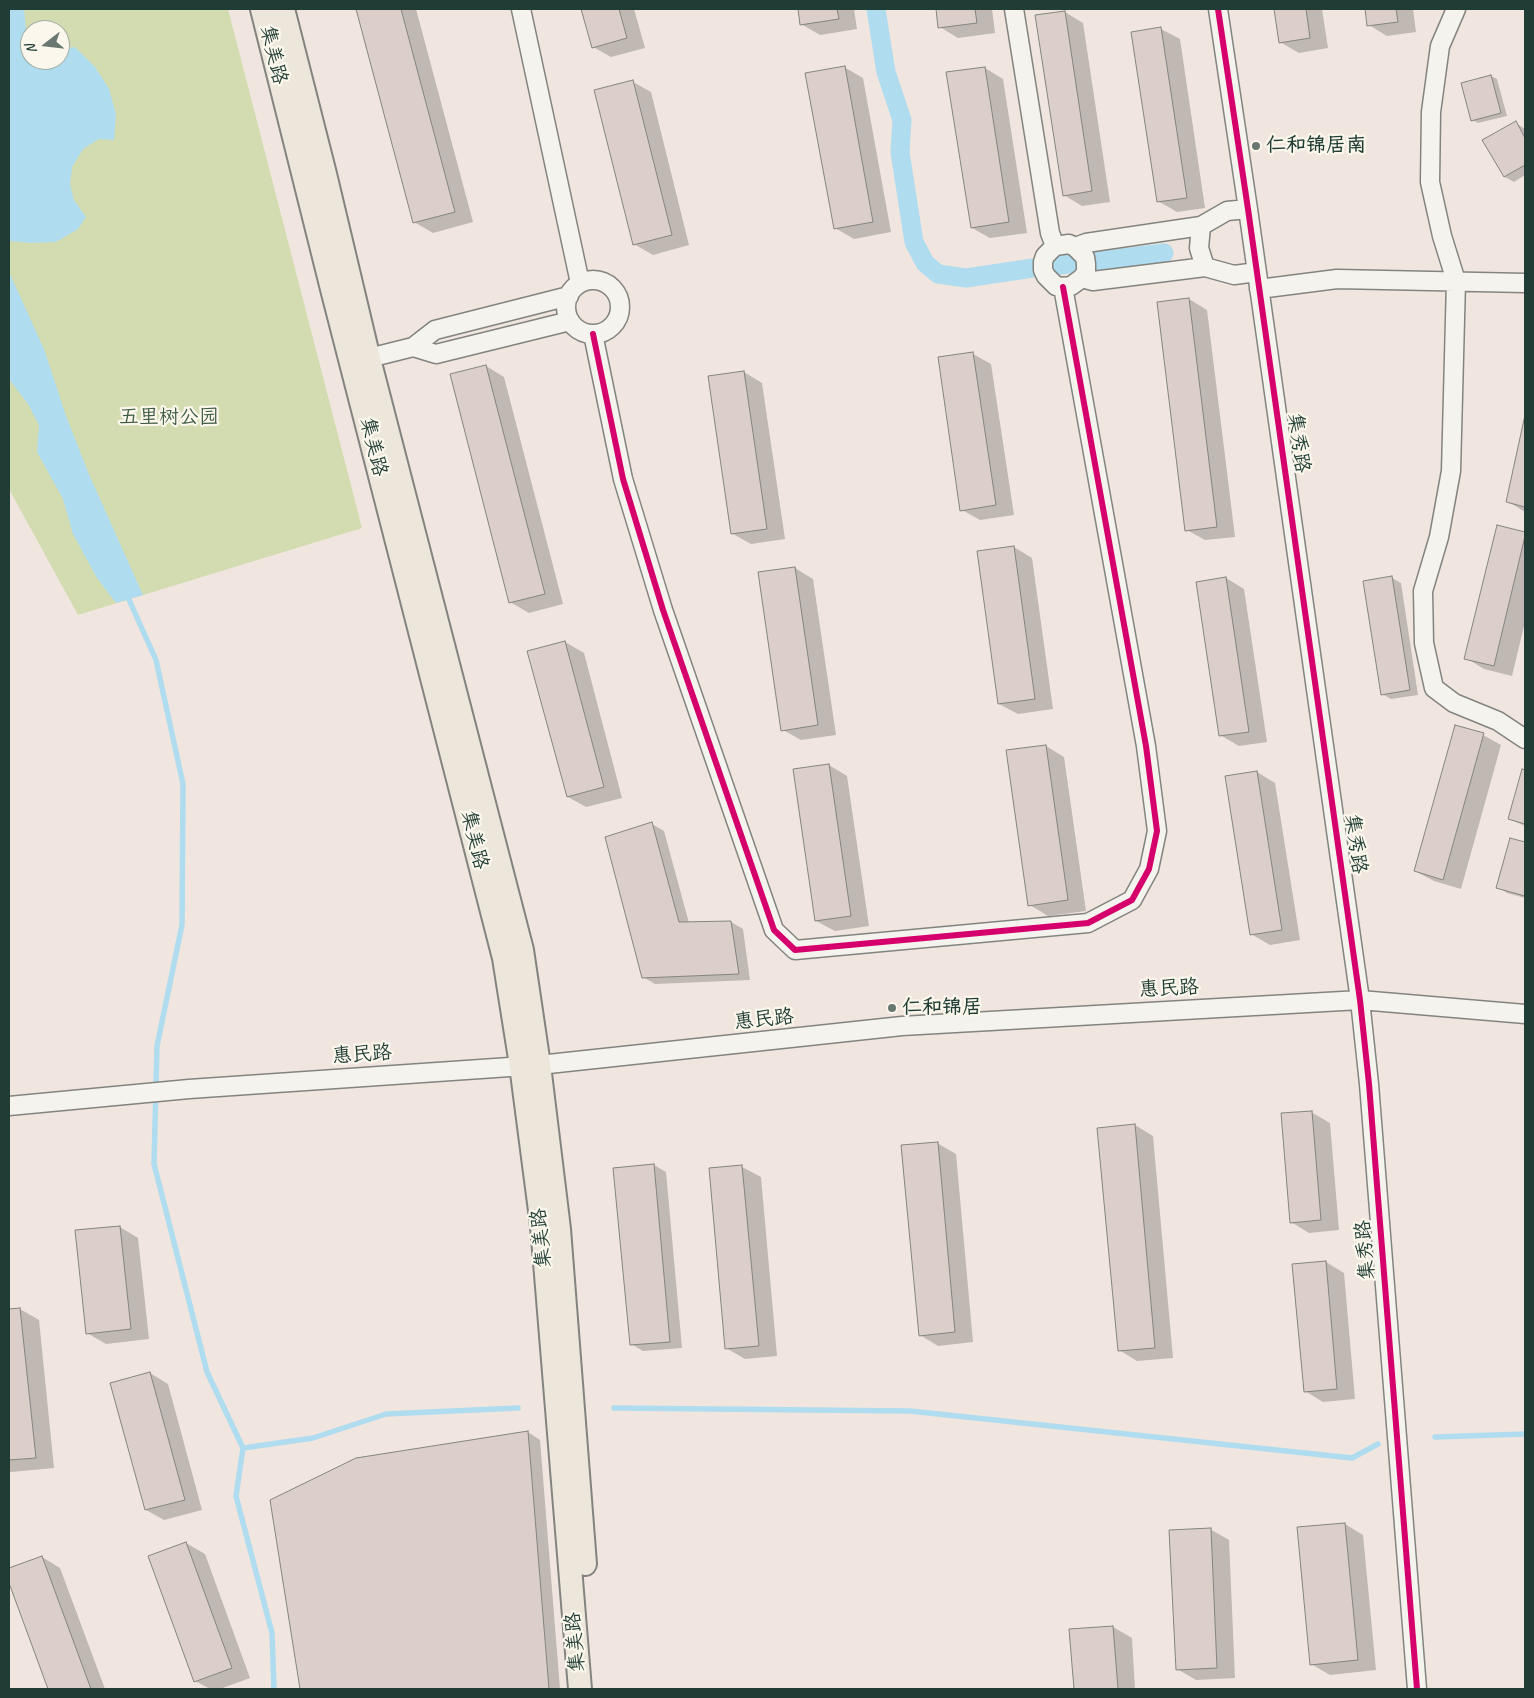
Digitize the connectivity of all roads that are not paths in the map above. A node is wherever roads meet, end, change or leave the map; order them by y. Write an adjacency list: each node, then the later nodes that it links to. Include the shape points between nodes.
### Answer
1 (262, 9): 21 (main road, 集美路)
2 (282, 9): 21 (main road, 集美路, via 325,174)
3 (521, 9): 17 (street)
4 (1014, 9): 9 (street, via 1050,233)
5 (1218, 9): 7 (street, 集秀路)
6 (1456, 9): 14 (street, via 1440,46 1431,112 1430,182)
7 (1248, 209): 8 (street, via 1227,211); 13 (street, 集秀路)
8 (1201, 226): 10 (street); 11 (street, via 1199,248)
9 (1055, 246): 10 (street, via 1069,244); 16 (street, via 1045,256 1043,270 1050,282)
10 (1075, 247): 12 (street, via 1086,264)
11 (1205, 267): 12 (street, via 1093,281); 13 (street)
12 (1082, 278): 16 (street)
13 (1258, 280): 14 (street); 23 (street, 集秀路)
14 (1456, 282): 15 (street); 22 (street, via 1451,471 1439,536 1423,591 1424,644 1434,688 1454,703 1498,721)
15 (1525, 283)
16 (1064, 288): 19 (street, via 1146,746 1157,831 1149,869 1132,900 1088,923 795,950 774,930 663,610 623,479)
17 (574, 289): 18 (street, via 566,304); 19 (street, via 597,280 612,288 617,296 620,304 616,321 602,333); 20 (street, via 435,330)
18 (570, 321): 19 (street, via 576,328); 20 (street, via 436,354)
19 (593, 334)
20 (413, 348): 21 (street)
21 (360, 361): 25 (main road, 集美路)
22 (1525, 739)
23 (1360, 1000): 24 (street, 惠民路); 25 (street, 惠民路, via 902,1026); 29 (street, 集秀路)
24 (1525, 1014)
25 (530, 1065): 26 (street, 惠民路, via 188,1089); 27 (main road, 集美路); 28 (main road, 集美路, via 559,1228)
26 (9, 1106)
27 (580, 1689)
28 (595, 1689)
29 (1417, 1689)

